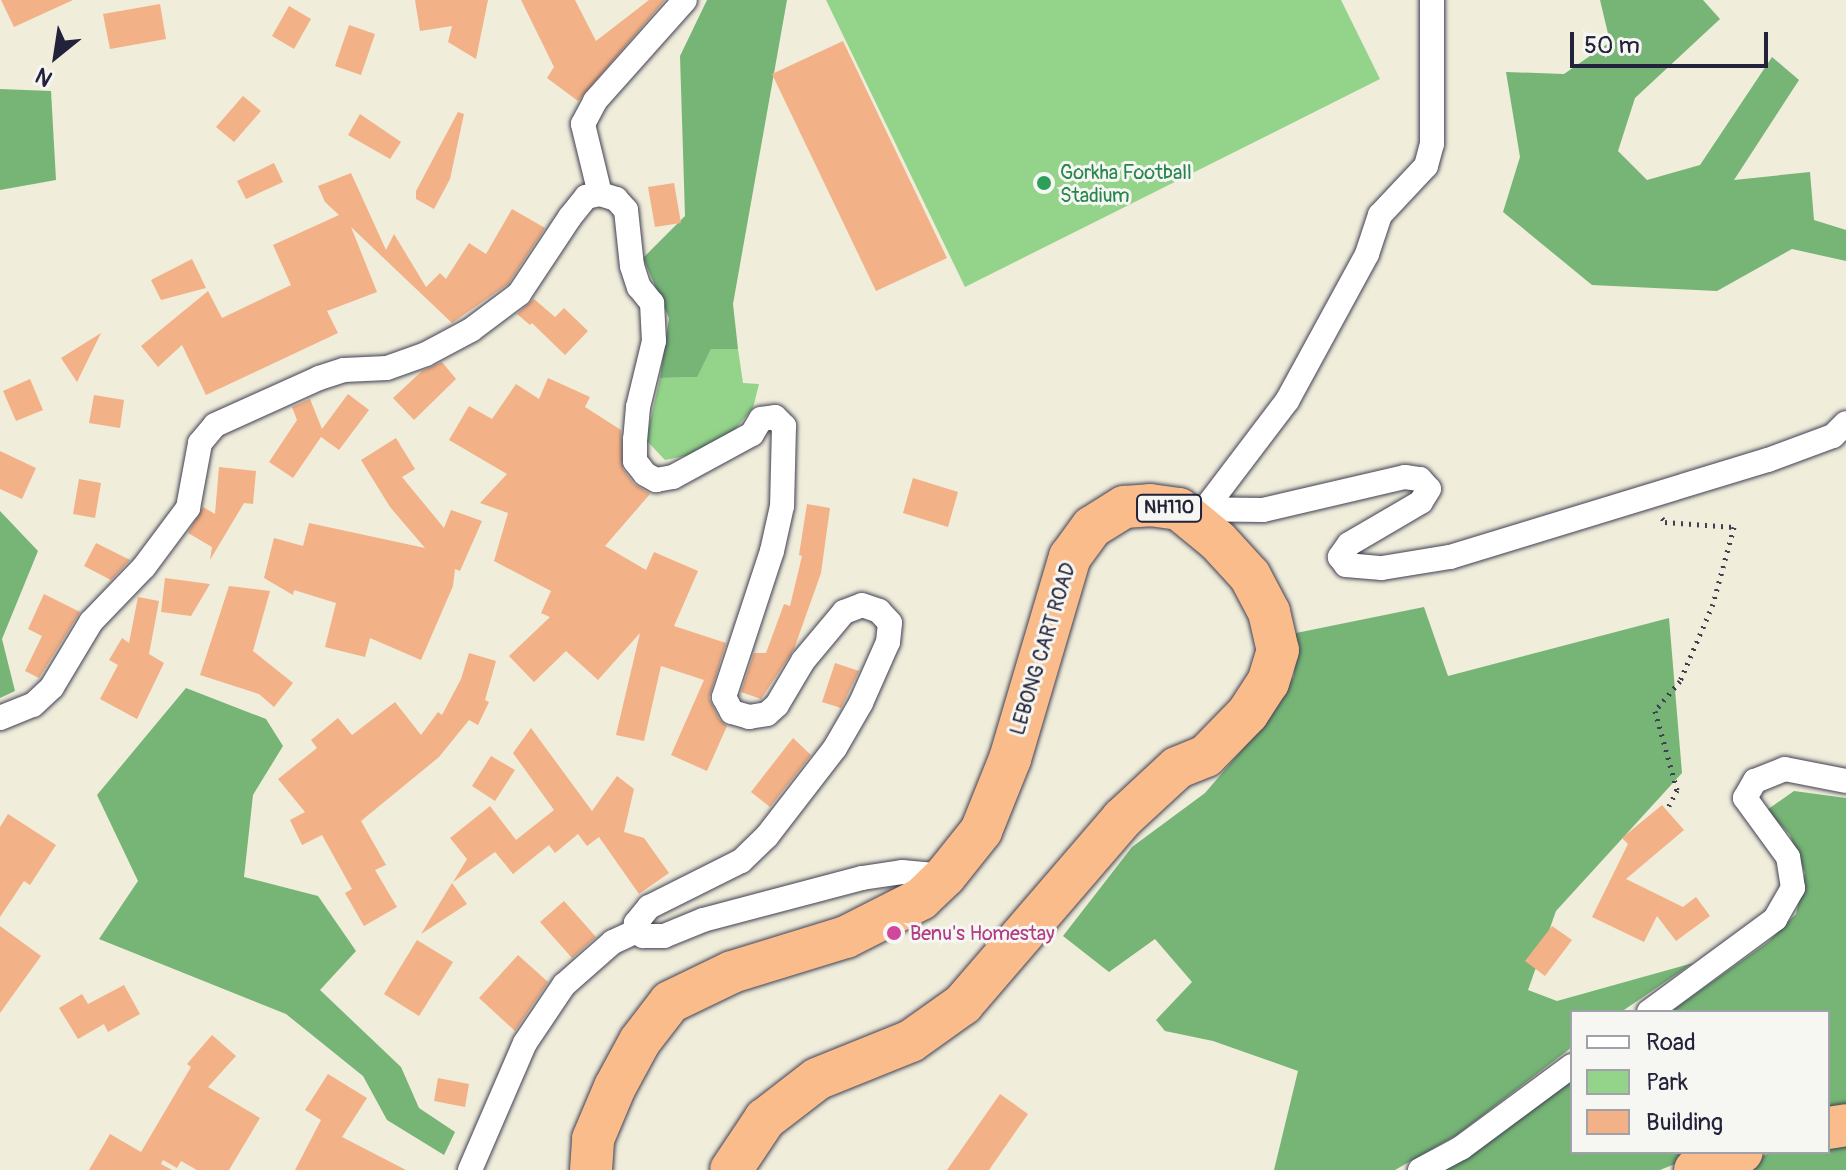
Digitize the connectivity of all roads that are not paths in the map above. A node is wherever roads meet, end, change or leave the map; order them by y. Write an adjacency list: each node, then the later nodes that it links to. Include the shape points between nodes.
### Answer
1 (685, 0): 3 (street, via 595,101 583,124)
2 (1432, 0): 5 (street, via 1432,144 1426,166 1380,215 1367,254 1287,401)
3 (600, 194): 6 (street, via 586,197 519,294 471,330 387,368 344,370 319,378 215,425 200,443 188,508 144,567 91,622 52,687 33,705); 9 (street, via 616,199 626,210 632,266 652,303 654,341 635,439 640,468 656,480 673,477 752,434 761,419 775,417 784,426 782,506 724,697 732,712 767,714 844,612 862,605 879,611 890,623 888,642 861,703 835,748 767,836 741,861 649,907 636,923)
4 (1846, 423): 5 (street, via 1833,436 1768,460 1450,557 1382,568 1346,565 1340,557 1349,544 1421,502 1429,489 1420,479 1405,477 1263,510)
5 (1192, 509): 8 (highway, LEBONG CART ROAD / NH110, via 1124,507 1092,527 1070,557 1010,759 981,831); 15 (highway, NH110, via 1250,576 1269,612 1278,650 1268,682 1248,713 1206,756 1177,768 1122,819 963,1004 911,1041 817,1079 765,1119)
6 (0, 718)
7 (1846, 781): 10 (street, via 1785,769 1755,781 1745,798 1788,857 1793,888 1775,919)
8 (945, 876): 9 (street, via 876,876 703,920 664,936); 14 (highway, LEBONG CART ROAD / NH110, via 921,899 846,937 732,972 670,1002 640,1041 615,1087 593,1139)
9 (637, 931): 13 (street, via 613,942 564,985 525,1043)
10 (1652, 1010)
11 (1570, 1067): 16 (street, via 1461,1148)
12 (1737, 1154): 17 (highway)
13 (470, 1170)
14 (591, 1170)
15 (731, 1170)
16 (1420, 1170)
17 (1695, 1170)

